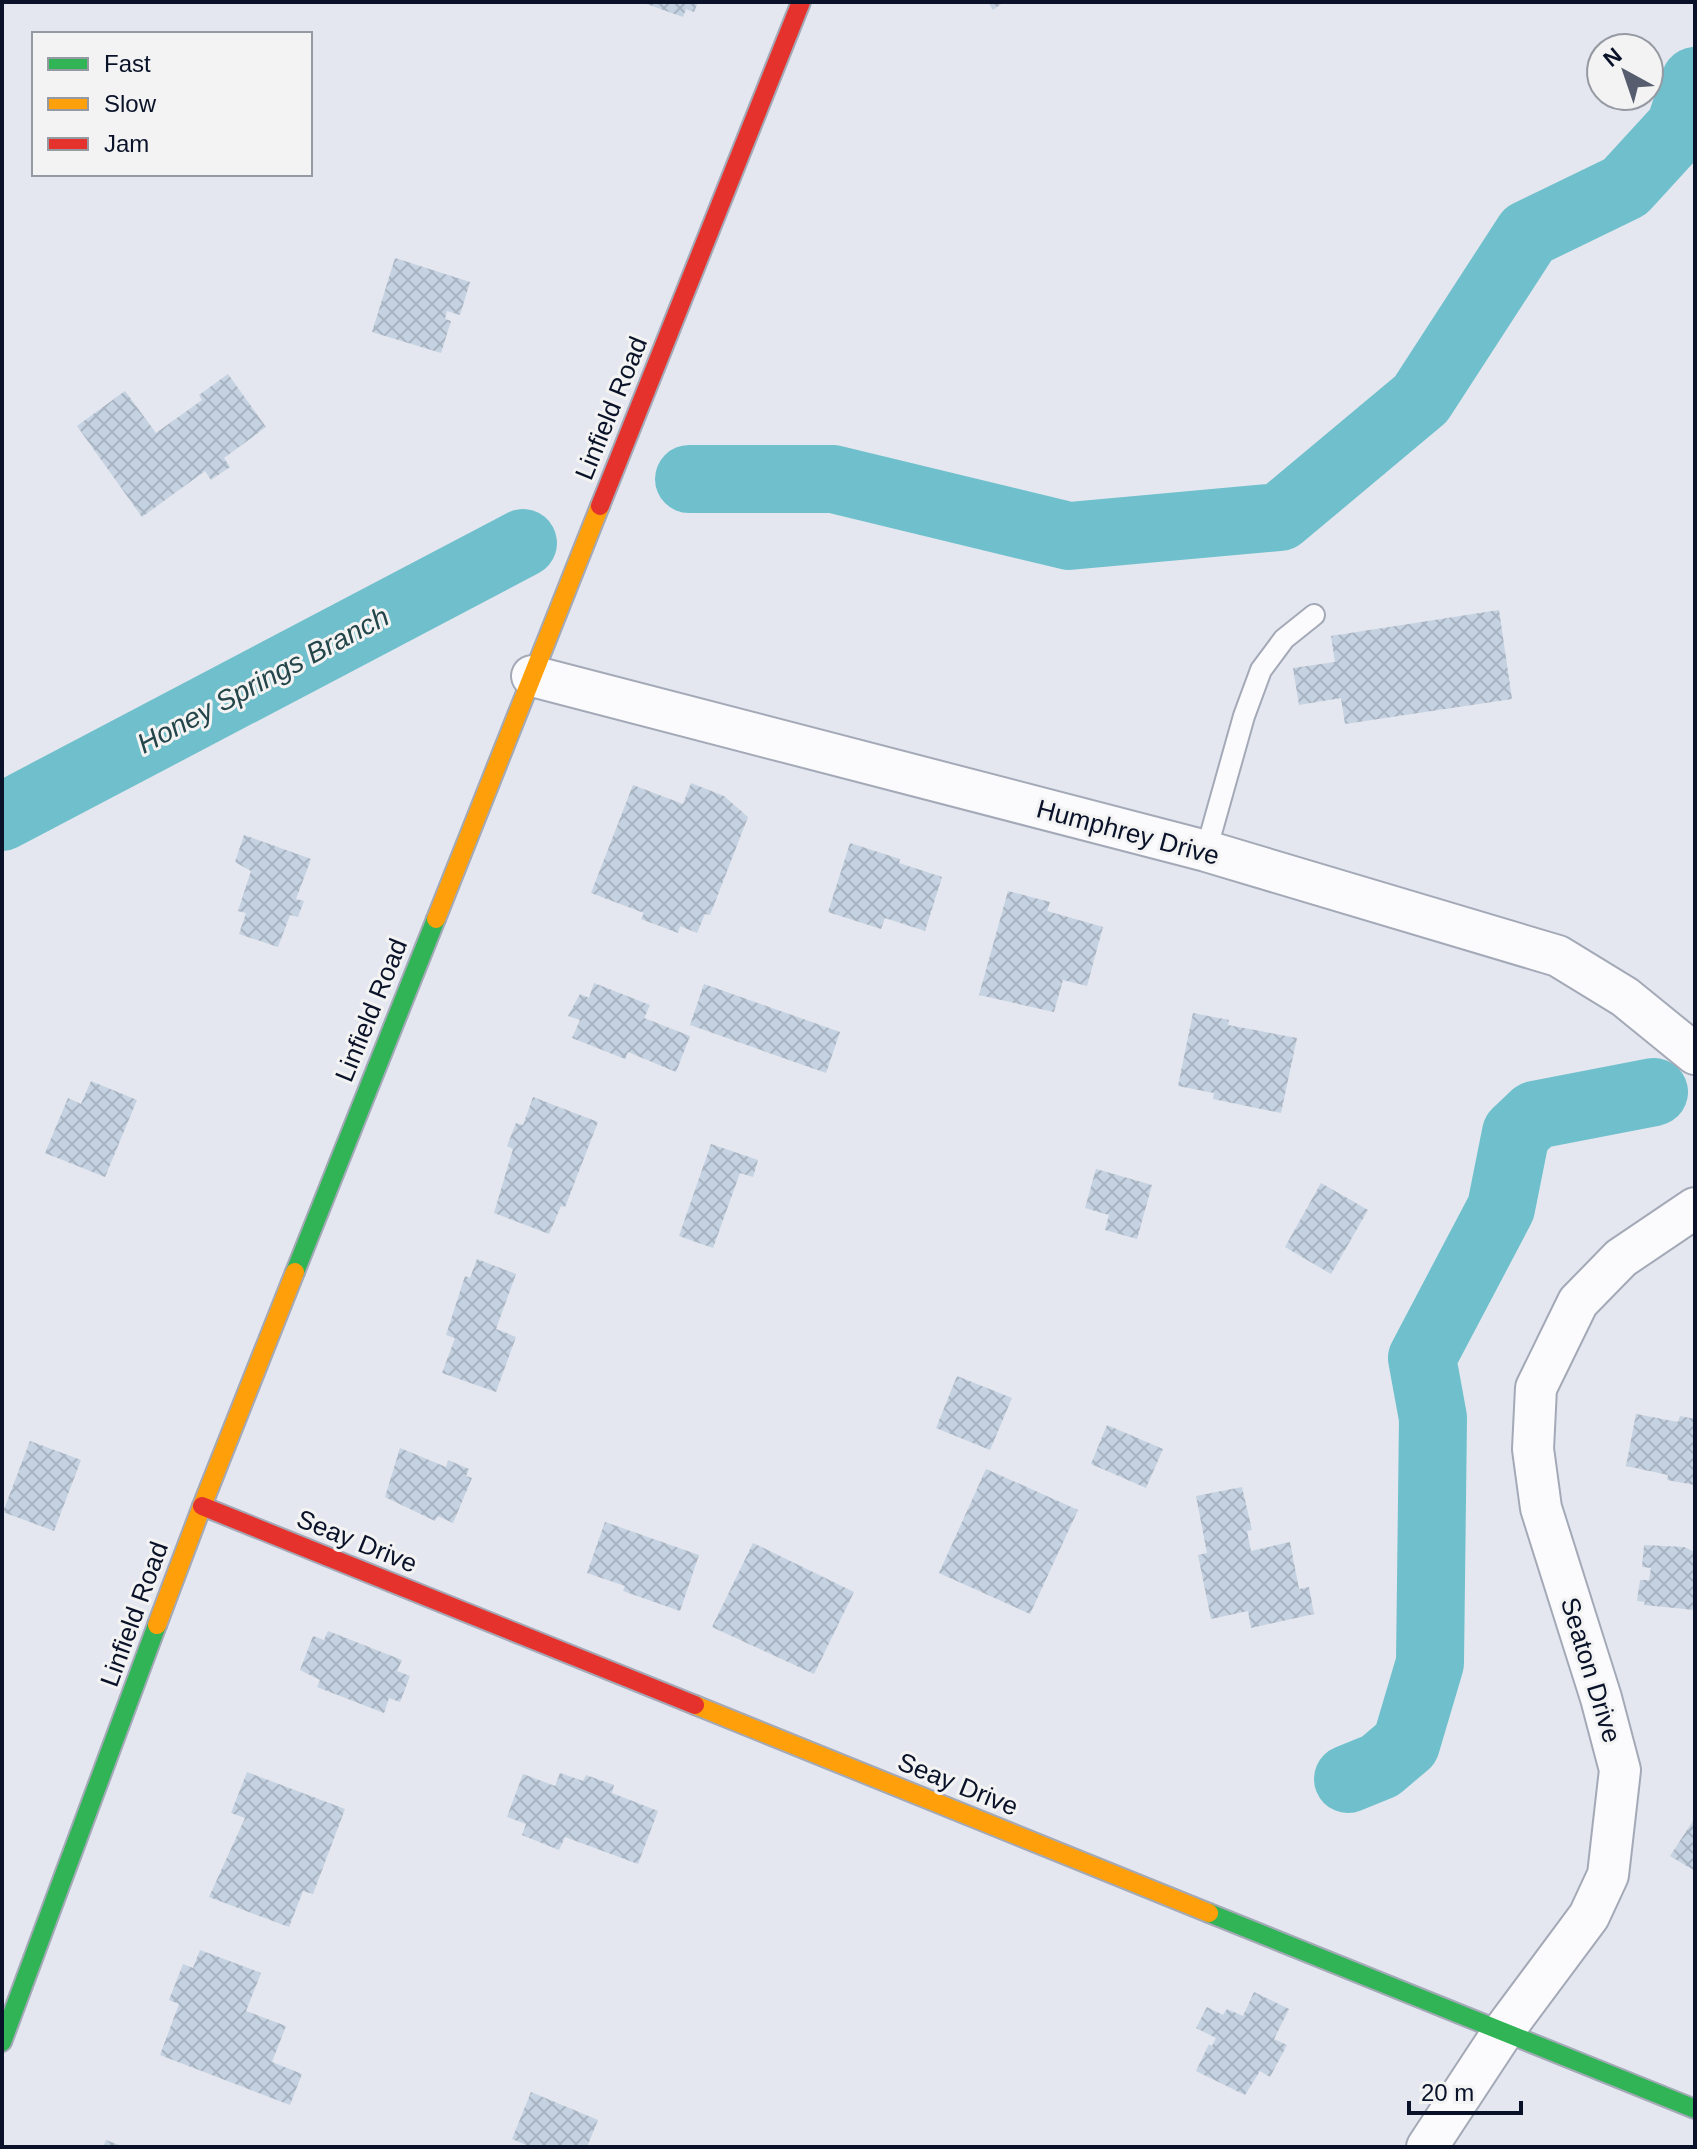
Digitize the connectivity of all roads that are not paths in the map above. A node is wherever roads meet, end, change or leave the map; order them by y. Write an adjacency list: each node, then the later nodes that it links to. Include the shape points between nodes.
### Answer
1 (801, 2): 3 (street, Linfield Road)
2 (1314, 615): 4 (lane, via 1284,639 1261,670)
3 (532, 676): 4 (street, Humphrey Drive); 7 (street, Linfield Road)
4 (1206, 851): 5 (street, Humphrey Drive, via 1558,956 1625,997)
5 (1695, 1054)
6 (1695, 1208): 8 (street, Seaton Drive, via 1621,1258 1578,1302 1536,1388 1533,1449 1541,1508 1620,1770 1608,1875 1589,1916)
7 (202, 1506): 8 (street, Seay Drive); 9 (street, Linfield Road)
8 (1502, 2033): 10 (street, Seay Drive); 11 (street, Seaton Drive)
9 (2, 2042)
10 (1695, 2109)
11 (1427, 2147)

